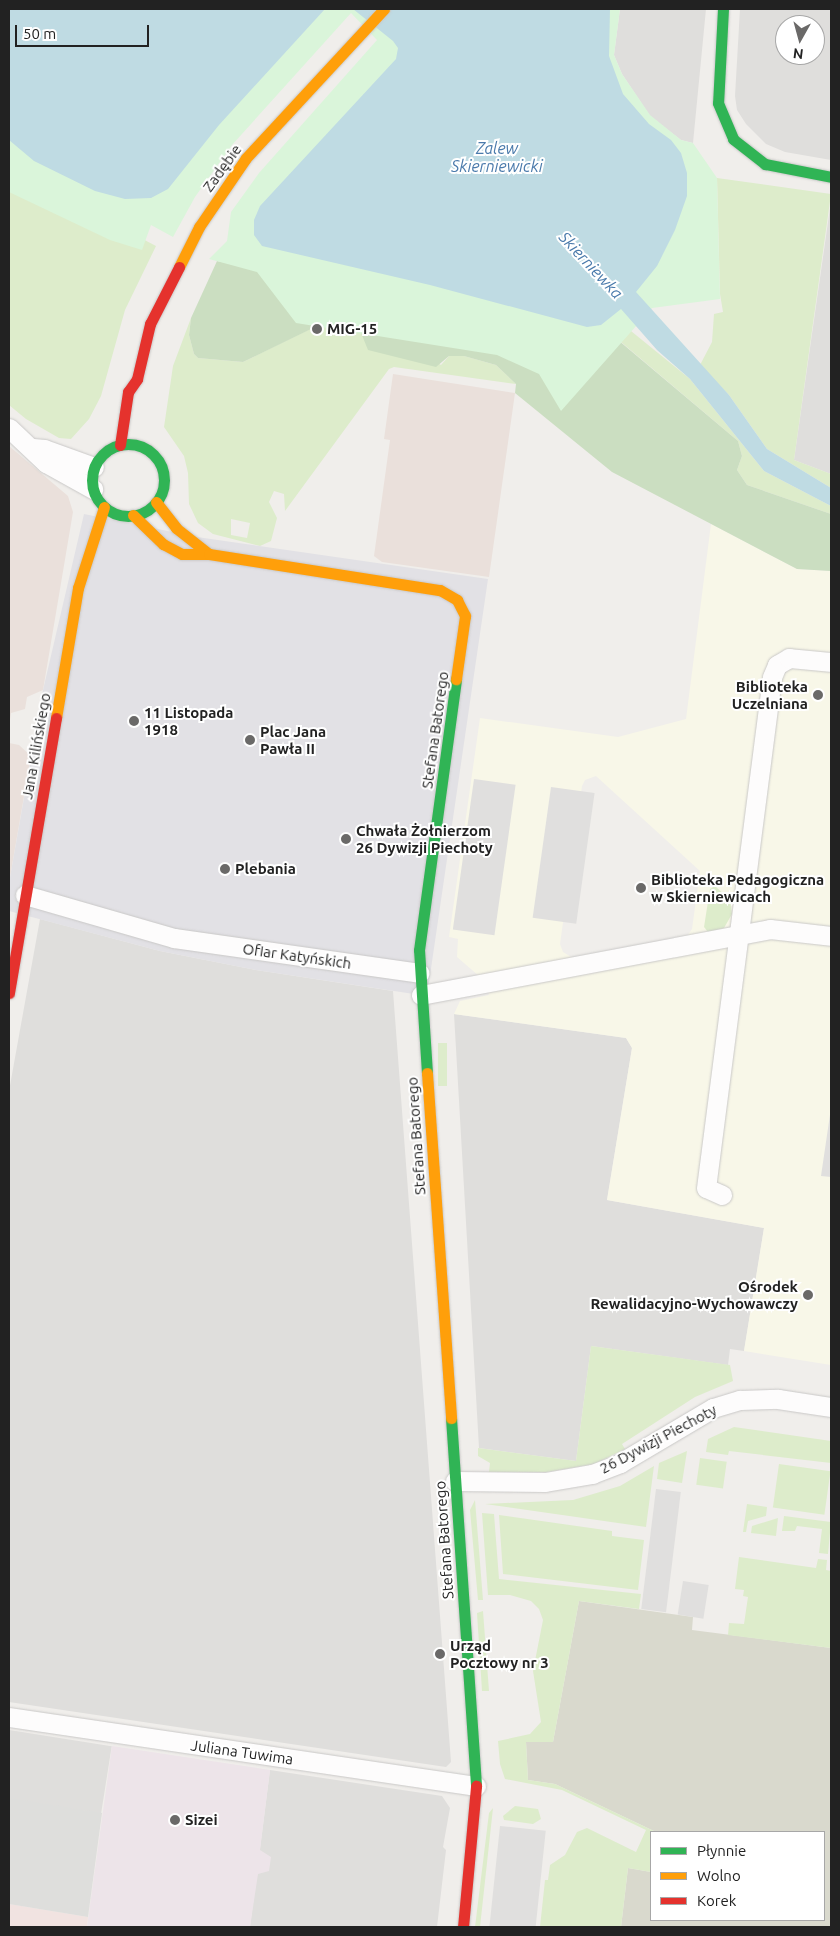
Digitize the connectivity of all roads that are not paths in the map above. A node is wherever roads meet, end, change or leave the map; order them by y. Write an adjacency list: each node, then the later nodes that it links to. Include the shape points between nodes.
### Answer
1 (384, 9): 4 (street, Zadębie, via 259,144 208,214 184,254 150,324)
2 (723, 9): 3 (street, via 718,103 733,139 765,164)
3 (831, 177)
4 (137, 379): 5 (street, Zadębie); 7 (street, Zadębie, via 128,392)
5 (142, 396)
6 (9, 428): 8 (street)
7 (120, 445): 9 (street, via 103,454); 11 (street, via 139,441 155,456 161,466 163,487)
8 (33, 448): 9 (street); 10 (street, via 46,463)
9 (94, 467): 10 (street)
10 (93, 489): 12 (street)
11 (156, 502): 13 (street); 14 (street, Stefana Batorego, via 176,528)
12 (104, 506): 13 (street, via 112,512); 16 (street, Jana Kilińskiego, via 78,588)
13 (133, 515): 14 (street, Stefana Batorego, via 170,549 191,556)
14 (209, 554): 19 (street, Stefana Batorego, via 440,590 450,594 462,608 466,628 422,919)
15 (831, 662): 17 (street, via 789,658 774,671)
16 (25, 895): 19 (street, Ofiar Katyńskich, via 174,938); 20 (street, Jana Kilińskiego)
17 (739, 935): 18 (street, via 775,928); 21 (street); 22 (street, via 706,1188)
18 (831, 936)
19 (420, 974): 21 (street, Stefana Batorego)
20 (9, 993)
21 (421, 995): 24 (street, Stefana Batorego)
22 (722, 1195)
23 (831, 1407): 24 (street, 26 Dywizji Piechoty, via 778,1399 740,1400 713,1408 620,1463 592,1474 546,1482)
24 (455, 1482): 26 (street, Stefana Batorego)
25 (9, 1717): 26 (street, Juliana Tuwima)
26 (476, 1786): 27 (street, Stefana Batorego, via 475,1830)
27 (463, 1927)

